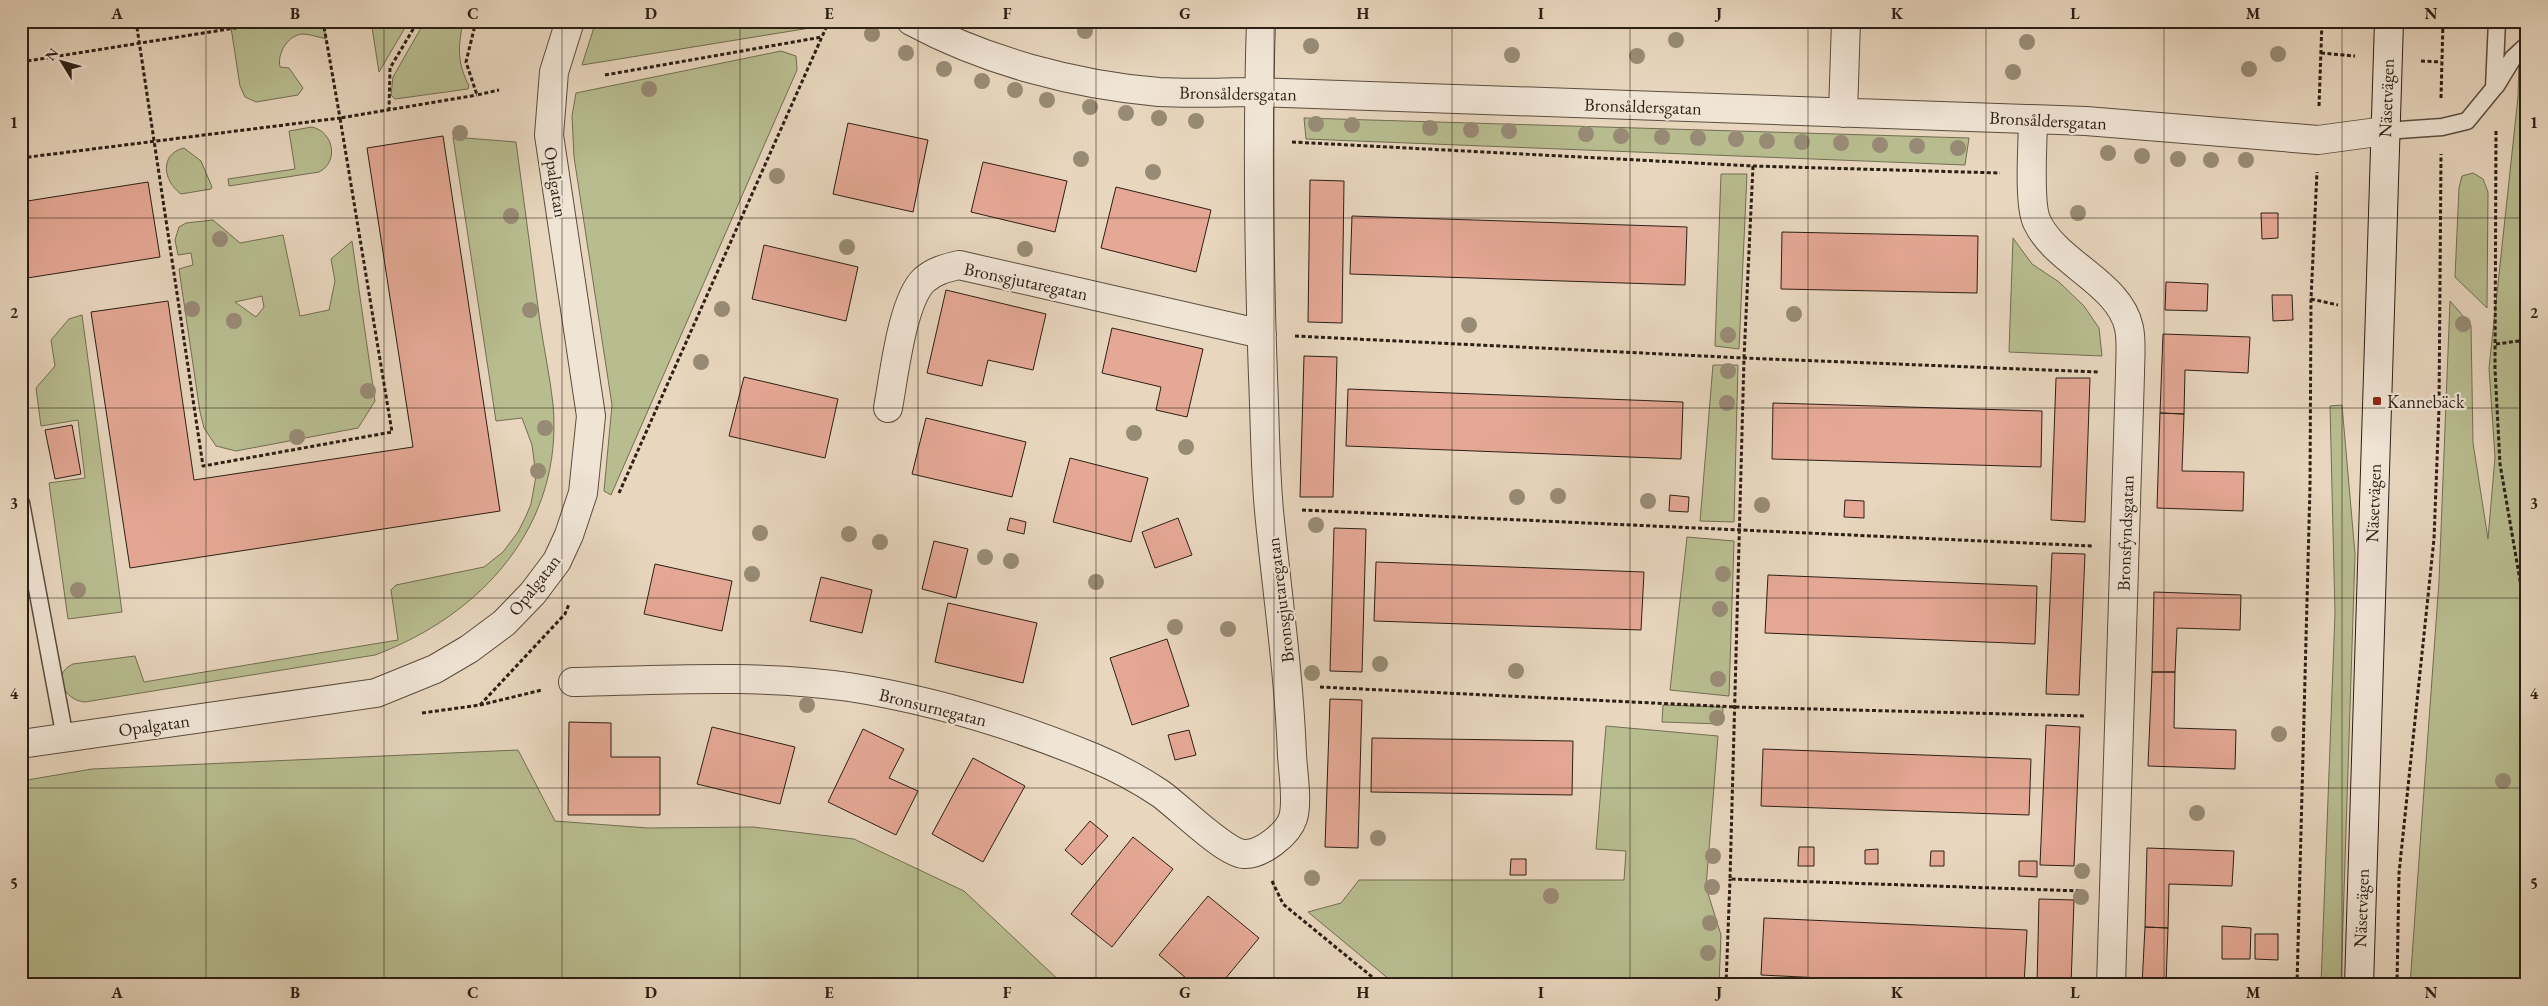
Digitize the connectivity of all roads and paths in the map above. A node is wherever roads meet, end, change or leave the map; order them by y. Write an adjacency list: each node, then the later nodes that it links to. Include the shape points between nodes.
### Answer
1 (136, 21): 16 (path)
2 (279, 21): 16 (path)
3 (323, 21): 26 (path)
4 (418, 21): 24 (path, via 390,68)
5 (476, 21): 23 (path, via 466,62)
6 (570, 21): 57 (street, Opalgatan, via 554,72 549,135 591,416 583,493 557,561 533,593 504,623 434,669 376,693)
7 (829, 21): 15 (path)
8 (911, 21): 22 (street, Bronsåldersgatan, via 939,36 1017,64 1082,80 1159,92)
9 (1261, 21): 22 (street, Bronsgjutaregatan)
10 (1846, 21): 25 (street)
11 (2322, 21): 31 (path)
12 (2389, 21): 29 (street, Näsetvägen)
13 (2443, 21): 28 (path, via 2440,62)
14 (2497, 21): 20 (lane)
15 (822, 37): 19 (path); 44 (path)
16 (139, 45): 18 (path); 32 (path)
17 (2527, 45): 20 (lane)
18 (21, 62)
19 (605, 75)
20 (2494, 88): 28 (lane, via 2467,121); 40 (path)
21 (500, 90): 23 (path)
22 (1258, 92): 25 (street, Bronsåldersgatan); 30 (street, Bronsgjutaregatan)
23 (477, 95): 24 (path)
24 (389, 111): 26 (path)
25 (1843, 113): 27 (street, Bronsåldersgatan)
26 (340, 118): 32 (path); 32 (path, via 392,432 203,466)
27 (2034, 119): 31 (street, Bronsåldersgatan); 35 (street, Bronsfyndsgatan)
28 (2442, 127): 29 (lane); 67 (path, via 2434,539 2399,873)
29 (2385, 131): 31 (street, Bronsåldersgatan); 66 (street, Näsetvägen)
30 (1258, 140): 34 (path); 38 (street, Bronsgjutaregatan)
31 (2318, 140): 36 (path)
32 (155, 142): 33 (path)
33 (21, 158)
34 (1753, 166): 35 (path); 41 (path)
35 (2032, 174): 42 (street, Bronsfyndsgatan, via 2036,221 2053,246 2098,282 2117,303 2129,327)
36 (2311, 299): 37 (path); 65 (path, via 2310,486)
37 (2338, 305)
38 (1262, 334): 41 (path); 43 (street, Bronsgjutaregatan, via 959,265 938,271 924,281 909,301); 46 (street, Bronsgjutaregatan)
39 (2527, 340): 40 (path)
40 (2496, 344): 50 (path, via 2500,464)
41 (1744, 358): 42 (path); 47 (path)
42 (2130, 374): 48 (street, Bronsfyndsgatan)
43 (888, 408)
44 (617, 497)
45 (21, 504): 57 (lane)
46 (1269, 509): 47 (path); 52 (street, Bronsgjutaregatan)
47 (1740, 530): 48 (path); 54 (path)
48 (2124, 547): 56 (street, Bronsfyndsgatan)
49 (573, 596): 53 (path, via 565,614)
50 (2527, 621)
51 (573, 682): 53 (path); 59 (street, Bronsurnegatan, via 767,680 846,687 917,700 1023,730 1096,758 1165,797 1229,849 1243,854)
52 (1290, 686): 54 (path); 59 (street, Bronsgjutaregatan, via 1293,820 1280,836)
53 (480, 705): 55 (path)
54 (1736, 707): 56 (path); 60 (path)
55 (416, 714)
56 (2119, 716): 61 (street, Bronsfyndsgatan)
57 (65, 738): 58 (street, Opalgatan)
58 (21, 744)
59 (1258, 851): 62 (path, via 1283,904)
60 (1730, 879): 61 (path); 63 (path)
61 (2114, 893): 64 (street, Bronsfyndsgatan)
62 (1382, 985)
63 (1726, 985)
64 (2111, 985)
65 (2297, 985)
66 (2359, 985)
67 (2396, 985)

